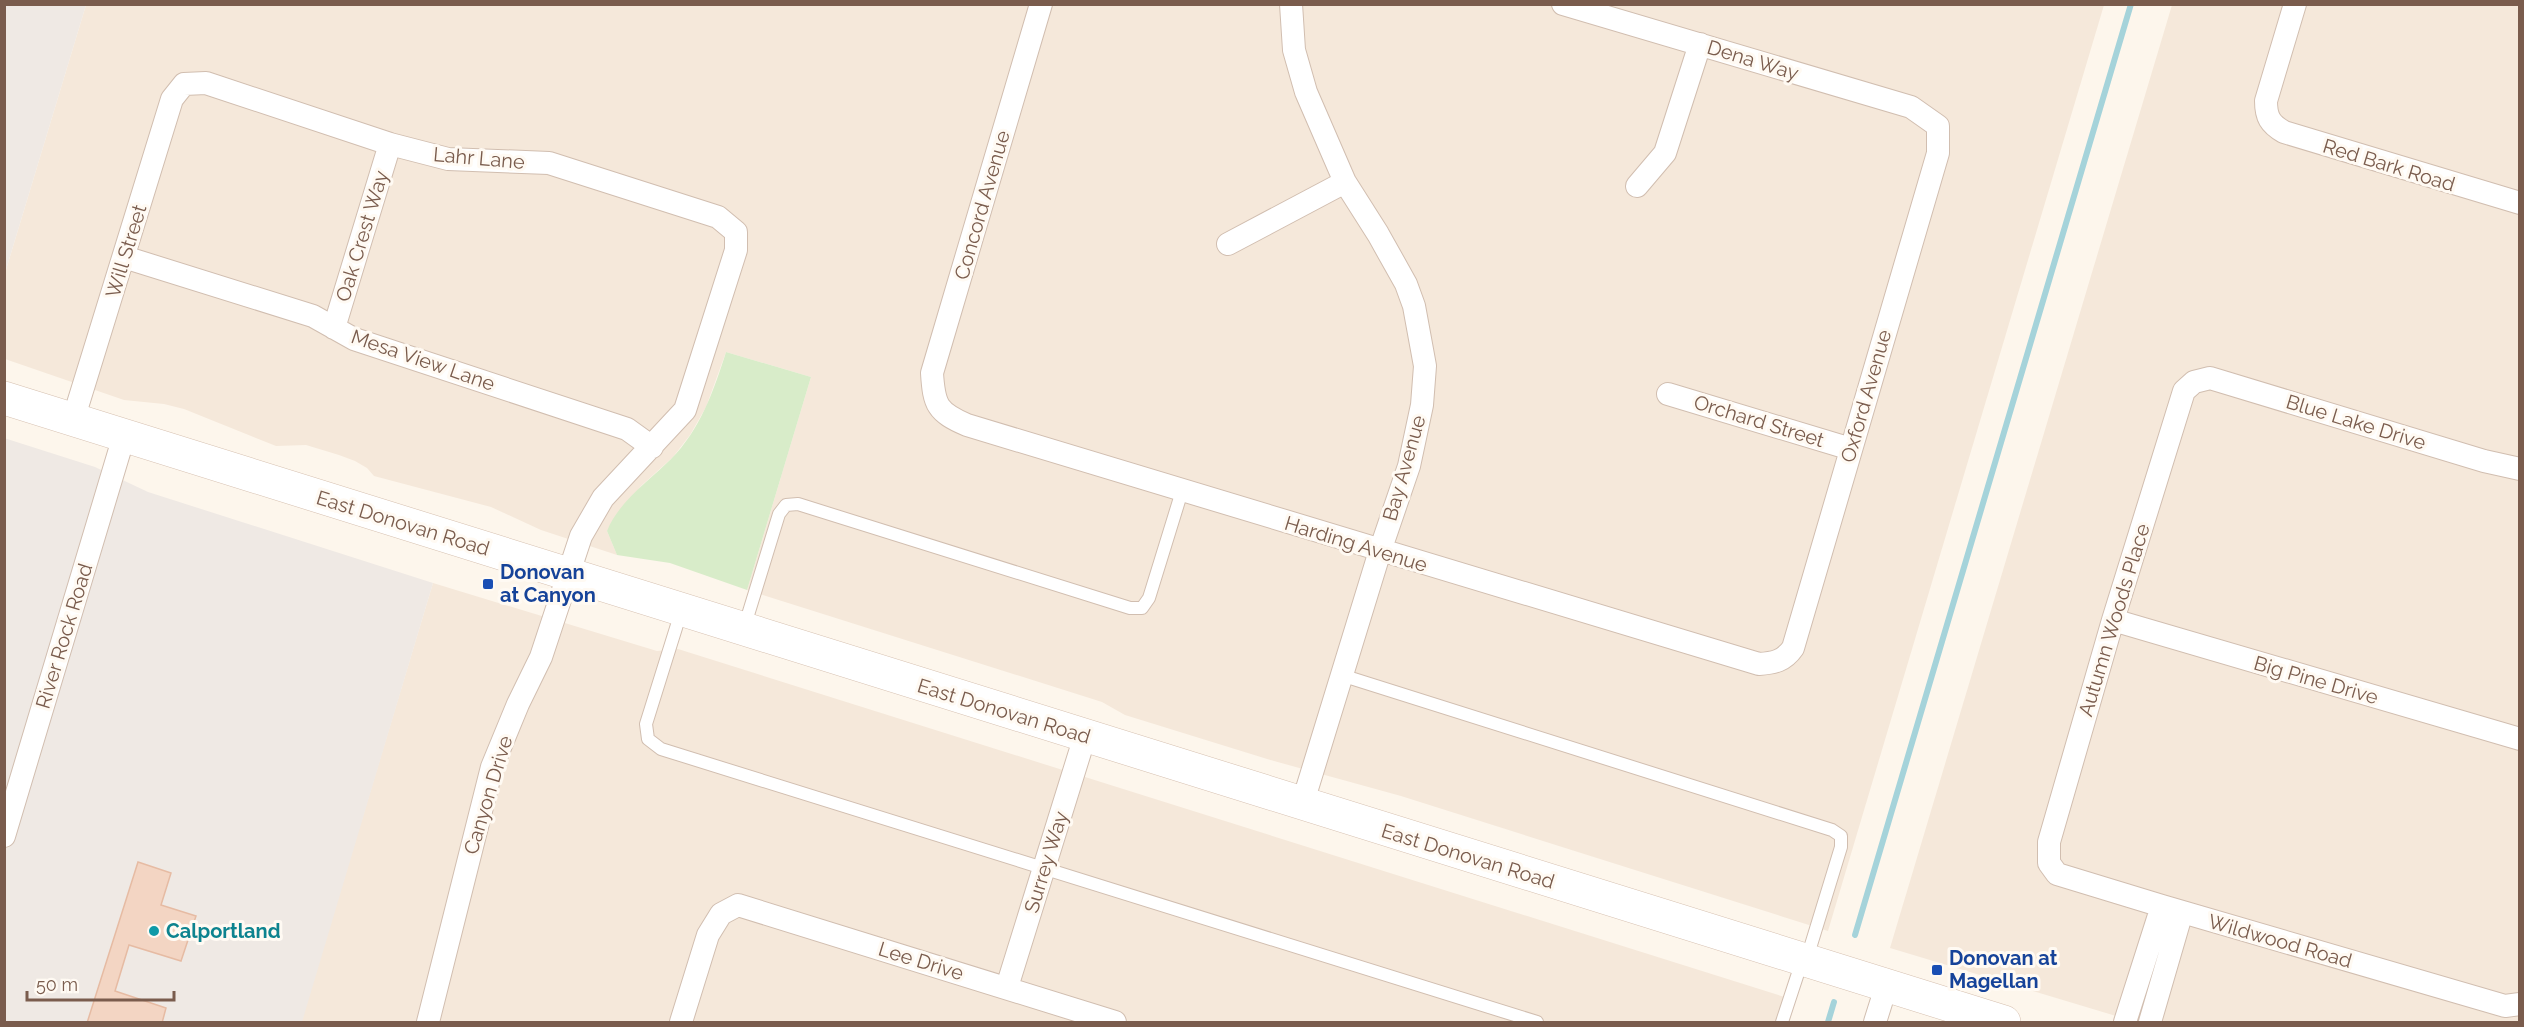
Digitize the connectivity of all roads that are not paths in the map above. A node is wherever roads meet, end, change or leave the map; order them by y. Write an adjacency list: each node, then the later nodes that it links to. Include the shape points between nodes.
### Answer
1 (1041, 4): 19 (street, Concord Avenue, via 932,373)
2 (1291, 4): 9 (street, Bay Avenue, via 1294,50 1306,93)
3 (2295, 4): 11 (street, Red Bark Road, via 2266,101 2266,115 2272,125 2284,132)
4 (1577, 6): 5 (street, Dena Way)
5 (1700, 44): 7 (street, Dena Way, via 1911,107); 10 (street, via 1665,153)
6 (184, 84): 8 (street, Lahr Lane, via 206,83); 14 (street, Will Street, via 172,99)
7 (1938, 126): 23 (street, Oxford Avenue, via 1938,153)
8 (390, 144): 12 (street, Lahr Lane, via 448,159 549,163 718,217); 15 (street, Oak Crest Way)
9 (1345, 182): 13 (street); 26 (street, Bay Avenue, via 1406,284 1425,366 1422,405 1409,466)
10 (1637, 186)
11 (2520, 203)
12 (736, 232): 22 (street, Canyon Drive, via 736,250 685,410)
13 (1228, 244)
14 (124, 257): 15 (street, Mesa View Lane, via 313,316); 20 (street, Will Street)
15 (334, 328): 22 (street, Mesa View Lane, via 354,339 627,429)
16 (2194, 382): 24 (street, Blue Lake Drive, via 2210,378); 29 (street, Autumn Woods Place, via 2184,392)
17 (1668, 394): 23 (street, Orchard Street)
18 (4, 398): 20 (street, East Donovan Road)
19 (937, 407): 25 (street, Harding Avenue, via 967,425)
20 (73, 420): 21 (street, East Donovan Road)
21 (124, 436): 27 (street, East Donovan Road); 36 (street, River Rock Road)
22 (651, 447): 27 (street, Canyon Drive, via 603,498 581,536)
23 (1851, 449): 31 (street, Oxford Avenue, via 1792,648)
24 (2520, 470)
25 (1182, 491): 26 (street, Harding Avenue); 30 (lane, via 1149,598 1142,608 1130,608 798,504 786,506 779,514)
26 (1380, 551): 31 (street, Harding Avenue, via 1759,664); 32 (street, Bay Avenue)
27 (569, 575): 28 (street, East Donovan Road); 44 (street, Canyon Drive, via 541,657 492,767)
28 (681, 610): 30 (street, East Donovan Road); 38 (lane, via 646,724 648,739 662,749)
29 (2113, 620): 34 (street, Big Pine Drive); 37 (street, Autumn Woods Place, via 2049,842)
30 (743, 630): 33 (street, East Donovan Road)
31 (1781, 660)
32 (1341, 675): 35 (street, Bay Avenue); 40 (lane, via 1832,830 1841,836 1841,847)
33 (1085, 736): 35 (street, East Donovan Road); 38 (street, Surrey Way)
34 (2520, 739)
35 (1302, 804): 40 (street, East Donovan Road)
36 (4, 836)
37 (2049, 863): 39 (street, Wildwood Road, via 2057,874)
38 (1044, 869): 41 (street, Surrey Way); 47 (lane)
39 (2172, 909): 43 (street, Wildwood Road, via 2505,1006); 51 (street); 52 (street)
40 (1804, 962): 42 (street, East Donovan Road); 48 (lane)
41 (1007, 987): 45 (street, Lee Drive, via 738,905 726,910 708,935); 46 (street, Lee Drive)
42 (1886, 987): 49 (street); 50 (street, East Donovan Road)
43 (2518, 1004)
44 (428, 1023)
45 (681, 1023)
46 (1115, 1023)
47 (1537, 1023)
48 (1782, 1023)
49 (1875, 1023)
50 (2004, 1023)
51 (2125, 1023)
52 (2150, 1023)

